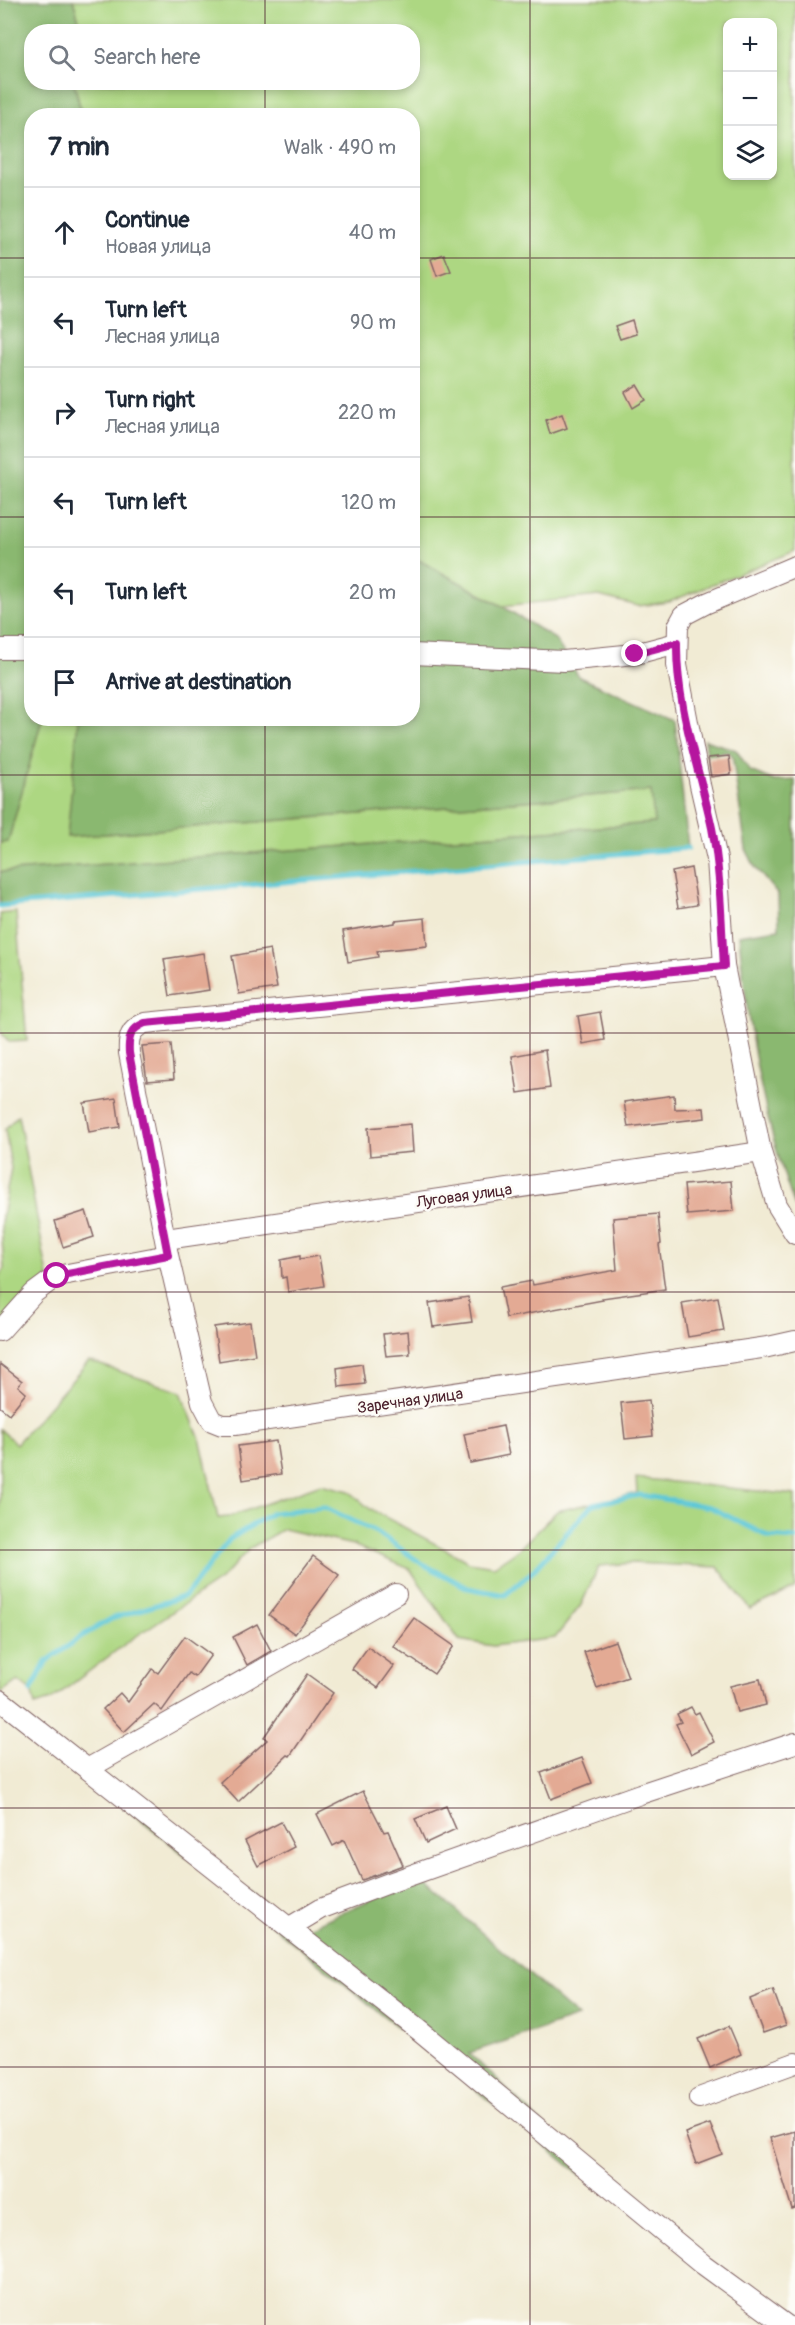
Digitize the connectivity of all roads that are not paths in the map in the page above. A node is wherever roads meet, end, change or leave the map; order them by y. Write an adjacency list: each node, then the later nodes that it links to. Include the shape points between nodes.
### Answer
1 (795, 566): 2 (street, via 684,615 678,626)
2 (677, 643): 5 (street, via 635,654 564,661); 6 (street, via 685,714 717,859)
3 (0, 649): 4 (street)
4 (24, 649)
5 (420, 654)
6 (724, 966): 7 (street); 9 (street, Заречная улица, via 139,1025 128,1040 129,1053)
7 (761, 1152): 8 (street, via 777,1205); 9 (street, Луговая улица)
8 (795, 1234)
9 (167, 1247): 10 (street, Луговая улица, via 57,1276 34,1293); 11 (street, Заречная улица, via 202,1402 212,1421 222,1425)
10 (0, 1331)
11 (795, 1341)
12 (396, 1594): 15 (street)
13 (0, 1700): 15 (street)
14 (795, 1743): 16 (street, via 400,1879 320,1909)
15 (89, 1768): 16 (street)
16 (290, 1927): 19 (street, via 704,2265)
17 (795, 2063): 18 (street)
18 (699, 2098)
19 (786, 2325)

